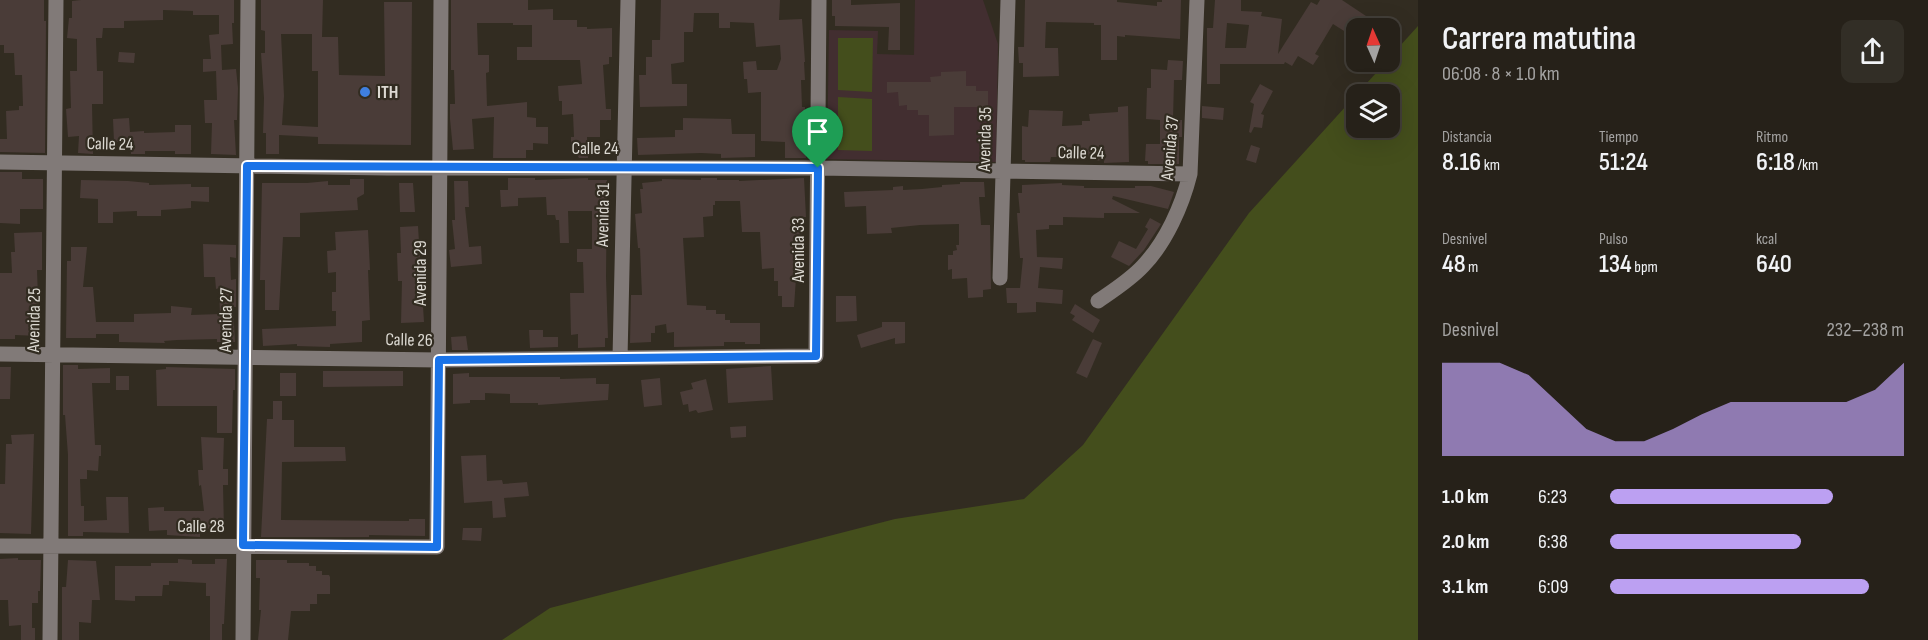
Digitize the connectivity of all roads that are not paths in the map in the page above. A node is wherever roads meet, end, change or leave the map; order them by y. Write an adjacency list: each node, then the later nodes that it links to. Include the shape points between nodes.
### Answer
1 (56, 0): 9 (street, Avenida 25)
2 (248, 0): 10 (street, Avenida 27)
3 (441, 0): 11 (street, Avenida 29)
4 (628, 0): 12 (street, Avenida 31)
5 (819, 0): 13 (street, Avenida 33)
6 (1008, 0): 14 (street, Avenida 35)
7 (1197, 0): 15 (street, Avenida 37)
8 (0, 162): 9 (street, Calle 24)
9 (55, 162): 10 (street, Calle 24); 19 (street, Avenida 25)
10 (247, 166): 11 (street, Calle 24); 20 (street, Avenida 27)
11 (440, 168): 12 (street, Calle 24); 23 (street, Avenida 29)
12 (624, 168): 13 (street, Calle 24); 22 (street, Avenida 31)
13 (818, 168): 14 (street, Calle 24); 21 (street, Avenida 33)
14 (1004, 171): 15 (street, Calle 24); 16 (street, Avenida 35)
15 (1190, 174): 17 (street, Avenida 37, via 1174,219 1145,264)
16 (1000, 278)
17 (1098, 301)
18 (0, 354): 19 (street, Calle 26)
19 (53, 355): 20 (street, Calle 26); 26 (street, Avenida 25)
20 (245, 356): 23 (street, Calle 26); 24 (street, Avenida 27)
21 (816, 356): 22 (street, Calle 26)
22 (620, 358): 23 (street, Calle 26)
23 (439, 360): 27 (street, Avenida 29)
24 (243, 545): 26 (street, Calle 28); 27 (street, Calle 28); 29 (street, Avenida 27)
25 (0, 546): 26 (street, Calle 28)
26 (51, 546): 28 (street, Avenida 25)
27 (437, 547)
28 (50, 640)
29 (243, 640)

